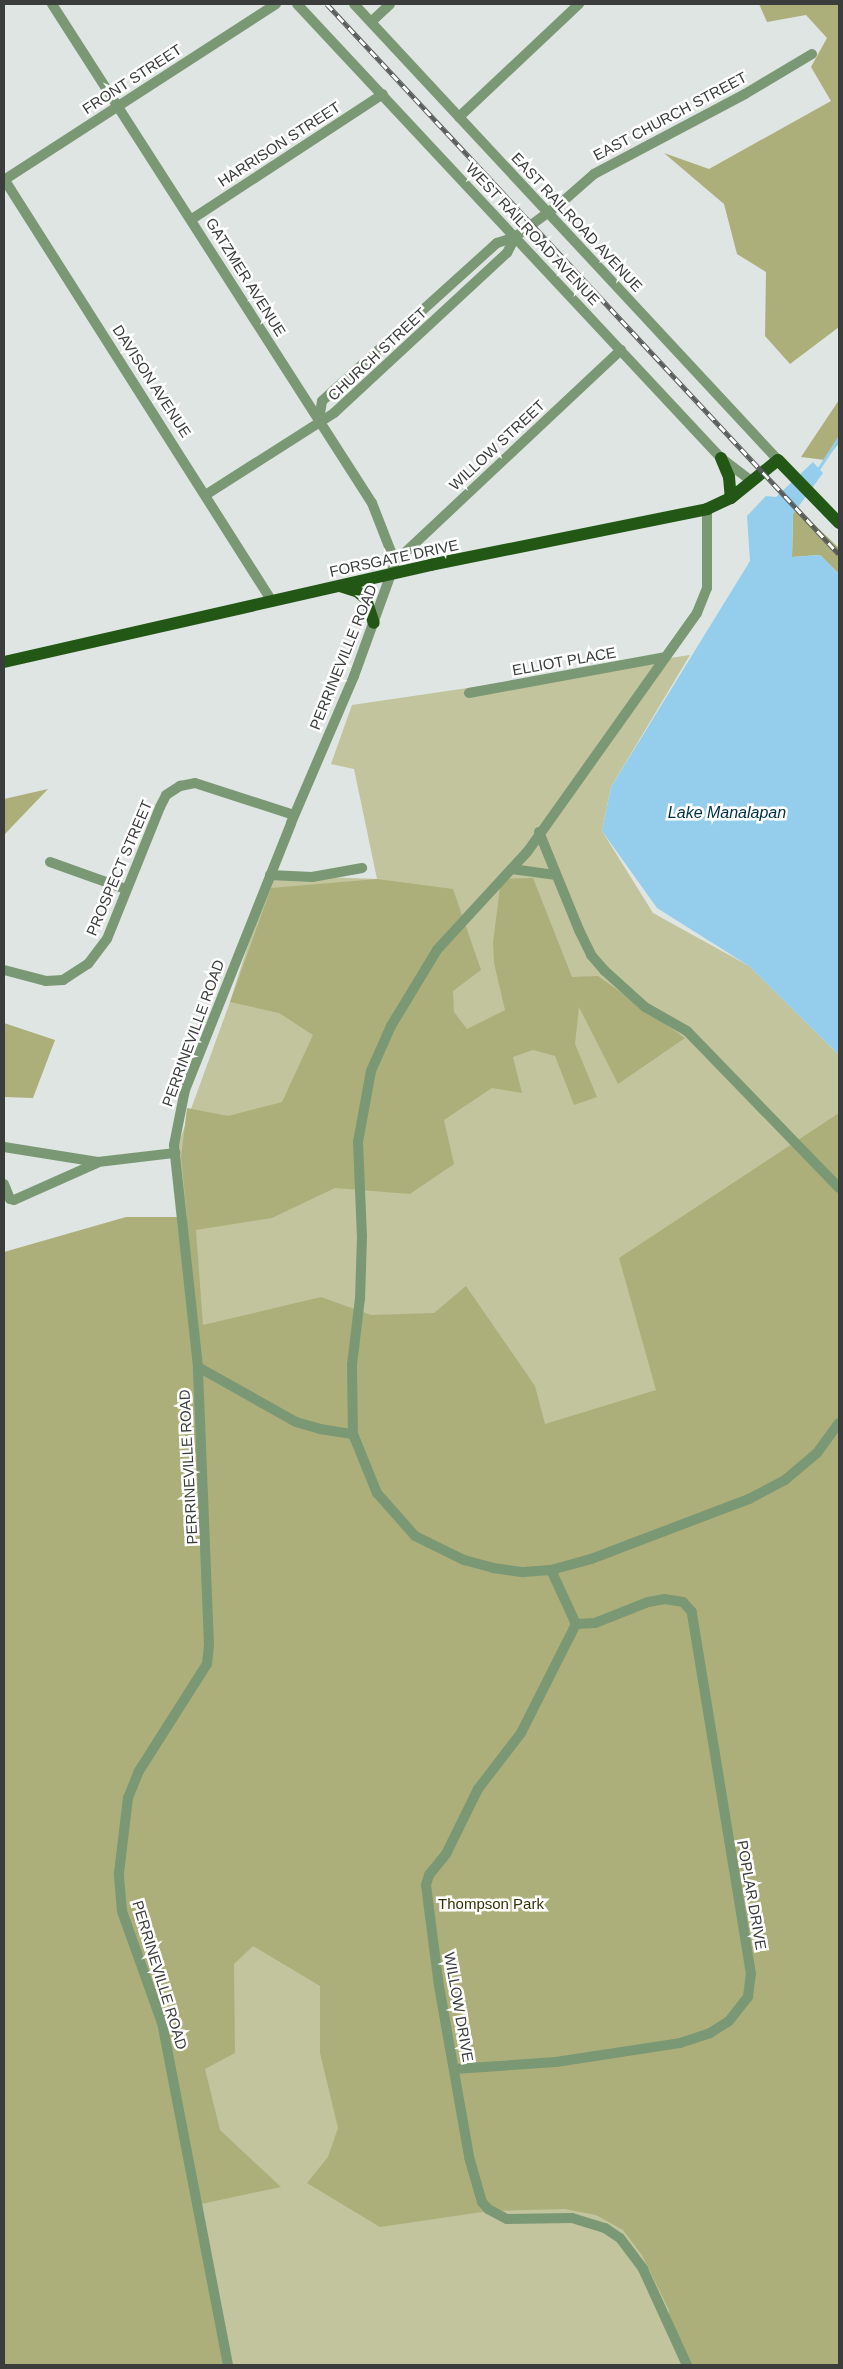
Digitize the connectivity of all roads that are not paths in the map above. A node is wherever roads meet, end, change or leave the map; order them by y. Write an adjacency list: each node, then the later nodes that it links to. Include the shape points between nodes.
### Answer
1 (52, 4): 10 (street, GATZMER AVENUE)
2 (276, 4): 10 (street, FRONT STREET)
3 (296, 4): 9 (street, WEST RAILROAD AVENUE)
4 (354, 4): 7 (street, EAST RAILROAD AVENUE)
5 (390, 4): 7 (street)
6 (579, 4): 11 (street)
7 (371, 22): 11 (street, EAST RAILROAD AVENUE)
8 (812, 54): 13 (street, EAST CHURCH STREET, via 745,94 594,174 562,203)
9 (383, 94): 14 (street, HARRISON STREET); 15 (street, WEST RAILROAD AVENUE)
10 (118, 105): 12 (street, FRONT STREET); 14 (street, GATZMER AVENUE)
11 (459, 117): 13 (street, EAST RAILROAD AVENUE)
12 (4, 180): 21 (street, DAVISON AVENUE)
13 (548, 211): 15 (street, CHURCH STREET); 19 (street, EAST RAILROAD AVENUE)
14 (192, 219): 17 (street, GATZMER AVENUE)
15 (516, 236): 16 (street, WEST RAILROAD AVENUE); 17 (street, CHURCH STREET, via 507,253 422,333 334,413); 17 (street, CHURCH STREET, via 497,243 347,378 322,402)
16 (621, 350): 18 (street, WEST RAILROAD AVENUE); 25 (street, WILLOW STREET)
17 (319, 420): 21 (street); 25 (street, GATZMER AVENUE, via 378,514)
18 (721, 458): 20 (street, WEST RAILROAD AVENUE); 22 (main road, via 729,477)
19 (778, 460): 20 (main road, FORSGATE DRIVE); 24 (main road)
20 (751, 481): 22 (main road, FORSGATE DRIVE)
21 (207, 494): 27 (street, DAVISON AVENUE)
22 (731, 498): 23 (main road, FORSGATE DRIVE)
23 (707, 509): 25 (main road, FORSGATE DRIVE); 29 (street, via 707,588 697,613)
24 (839, 523)
25 (393, 568): 26 (main road, FORSGATE DRIVE); 28 (street, PERRINEVILLE ROAD)
26 (340, 586): 27 (main road, FORSGATE DRIVE); 28 (main road, via 358,592 366,599)
27 (272, 602): 30 (main road, FORSGATE DRIVE)
28 (374, 622): 32 (street, PERRINEVILLE ROAD)
29 (665, 657): 31 (street, ELLIOT PLACE); 33 (street)
30 (4, 662)
31 (469, 693)
32 (294, 815): 37 (street, PERRINEVILLE ROAD); 39 (street, PROSPECT STREET, via 195,783 180,786 166,795)
33 (539, 832): 36 (street); 38 (street)
34 (50, 862): 39 (street)
35 (362, 868): 37 (street, via 312,878)
36 (512, 869): 38 (street); 48 (street, via 437,950 391,1026 371,1071 358,1142 362,1236 360,1298 352,1365)
37 (270, 874): 42 (street, PERRINEVILLE ROAD, via 185,1090 177,1122)
38 (555, 875): 45 (street, via 591,955 604,971 644,1007 687,1032)
39 (126, 889): 40 (street, PROSPECT STREET, via 107,938 88,964 76,974 46,982)
40 (4, 970)
41 (4, 1147): 43 (street)
42 (175, 1153): 43 (street); 46 (street, PERRINEVILLE ROAD)
43 (98, 1162): 44 (street, via 14,1200 10,1199)
44 (4, 1184)
45 (839, 1188)
46 (198, 1367): 48 (street, via 296,1422); 52 (street, PERRINEVILLE ROAD, via 210,1619 207,1664 139,1771 128,1798 119,1873 122,1911 162,2023)
47 (839, 1423): 49 (street, via 817,1453 786,1480 756,1495 600,1556)
48 (353, 1434): 49 (street, via 377,1494 415,1536 464,1560 493,1568 523,1572)
49 (551, 1570): 50 (street)
50 (576, 1624): 51 (street, WILLOW DRIVE, via 521,1733 478,1789 446,1854 429,1875 428,1907); 51 (street, POPLAR DRIVE, via 595,1623 648,1602 665,1599 683,1602 692,1612 751,1974 748,1997 729,2020 710,2033 680,2043 556,2062)
51 (454, 2070): 53 (street, WILLOW DRIVE, via 469,2157 482,2202 507,2219 572,2218 606,2228 620,2238 643,2270)
52 (228, 2365)
53 (686, 2365)

